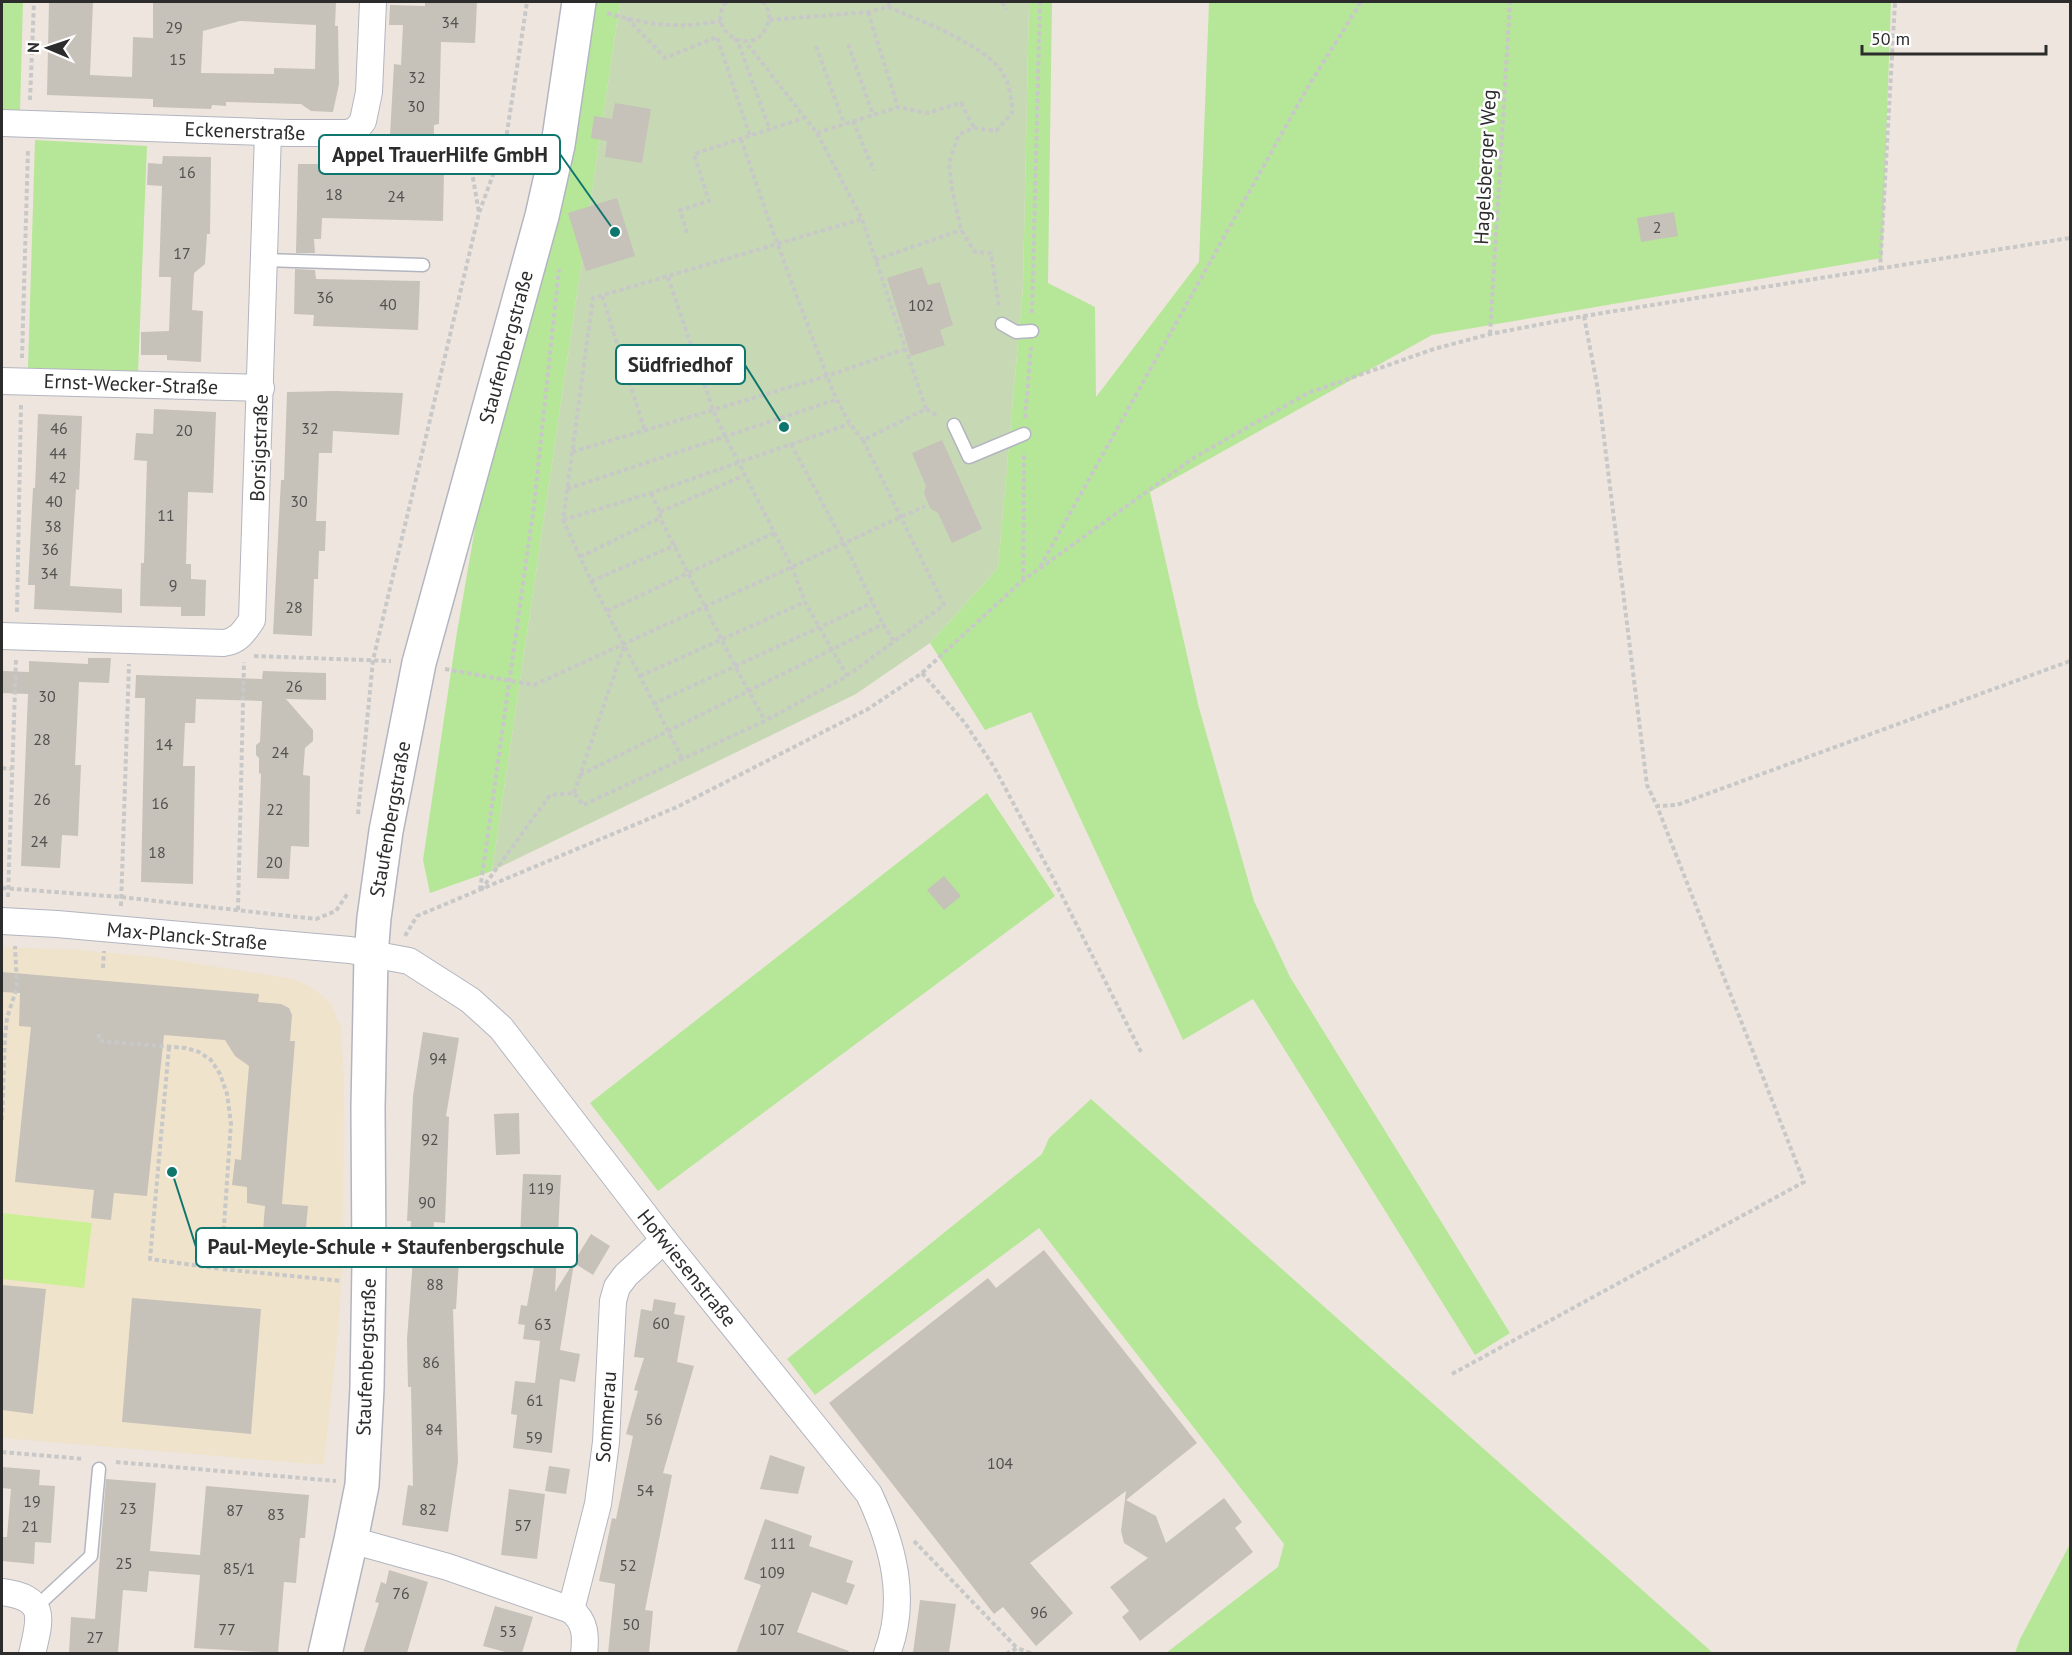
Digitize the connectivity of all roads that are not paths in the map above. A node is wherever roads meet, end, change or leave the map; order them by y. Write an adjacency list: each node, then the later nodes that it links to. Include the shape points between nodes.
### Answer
1 (373, 2): 4 (street, Eckenerstraße, via 368,102 356,130 334,134)
2 (579, 3): 15 (street, Staufenbergstraße, via 558,145 542,216 418,663 374,918)
3 (2, 123): 4 (street, Eckenerstraße)
4 (268, 132): 5 (street, Borsigstraße)
5 (264, 260): 6 (lane); 10 (street, Borsigstraße)
6 (423, 264)
7 (1002, 324): 8 (lane, via 1016,332)
8 (1032, 331)
9 (11, 381): 10 (street, Ernst-Wecker-Straße)
10 (261, 388): 13 (street, Borsigstraße, via 252,620 240,637 232,642)
11 (954, 425): 12 (lane, via 969,457)
12 (1024, 434)
13 (9, 636)
14 (8, 922): 15 (street, Max-Planck-Straße, via 350,950)
15 (382, 956): 16 (street, Hofwiesenstraße, via 409,961 470,1000 501,1028); 18 (street, Staufenbergstraße, via 368,1108 369,1283 362,1485)
16 (664, 1240): 21 (street, Sommerau, via 626,1275 613,1301 602,1473); 25 (street, Hofwiesenstraße, via 869,1494 884,1525 894,1562 897,1602)
17 (100, 1464): 20 (lane, via 91,1556)
18 (351, 1540): 21 (street, via 448,1567); 23 (street, Staufenbergstraße)
19 (2, 1592): 20 (street, via 26,1597)
20 (36, 1607): 22 (street, via 39,1622)
21 (571, 1610): 24 (street, via 585,1631)
22 (32, 1653)
23 (326, 1653)
24 (584, 1653)
25 (887, 1653)

